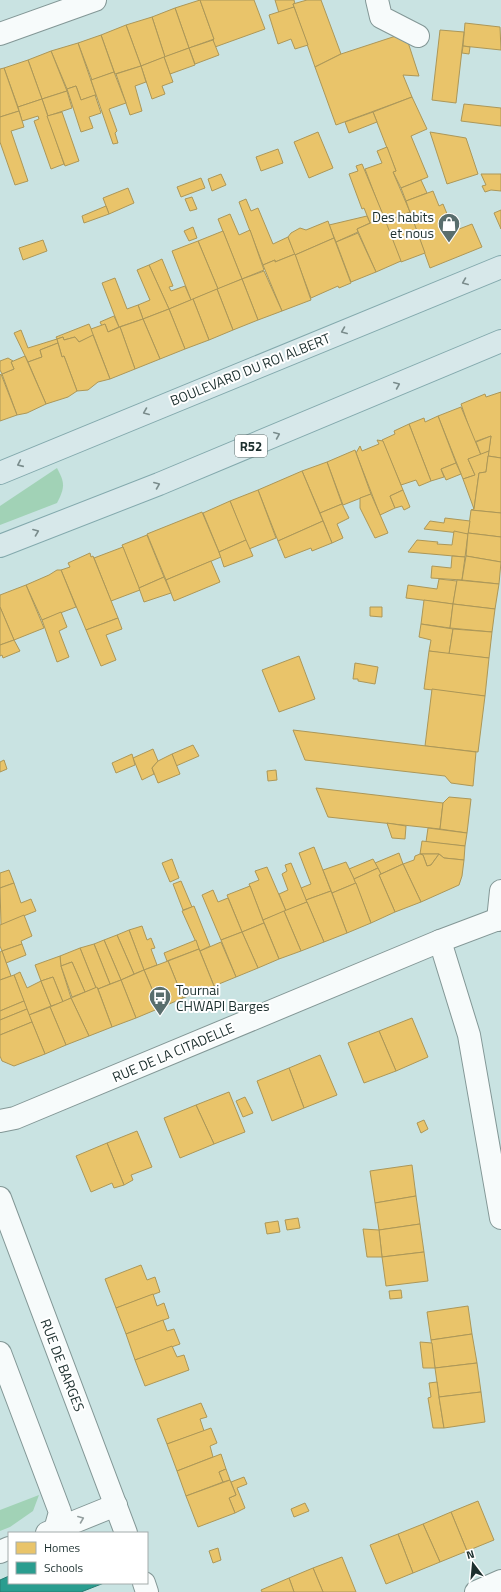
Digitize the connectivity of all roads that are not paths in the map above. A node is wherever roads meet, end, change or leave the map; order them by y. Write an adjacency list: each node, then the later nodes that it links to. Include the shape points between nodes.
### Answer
1 (95, 0): 3 (street)
2 (377, 0): 4 (street, via 381,17)
3 (0, 34)
4 (418, 36)
5 (501, 267): 7 (main road, BOULEVARD DU ROI ALBERT, one-way to 7)
6 (501, 341): 8 (main road, R52, one-way to 6, via 159,484)
7 (0, 473)
8 (0, 546)
9 (501, 891): 10 (street)
10 (499, 919): 11 (street, RUE DE LA CITADELLE)
11 (440, 941): 12 (street, RUE DE LA CITADELLE, via 22,1115); 14 (street, via 469,1035)
12 (0, 1121)
13 (0, 1198): 16 (street, RUE DE BARGES)
14 (501, 1218)
15 (0, 1353): 17 (street, via 60,1512)
16 (116, 1505): 17 (street, one-way to 16); 18 (street, RUE DE BARGES)
17 (51, 1531)
18 (126, 1532)
19 (501, 1581): 20 (street)
20 (476, 1592)

